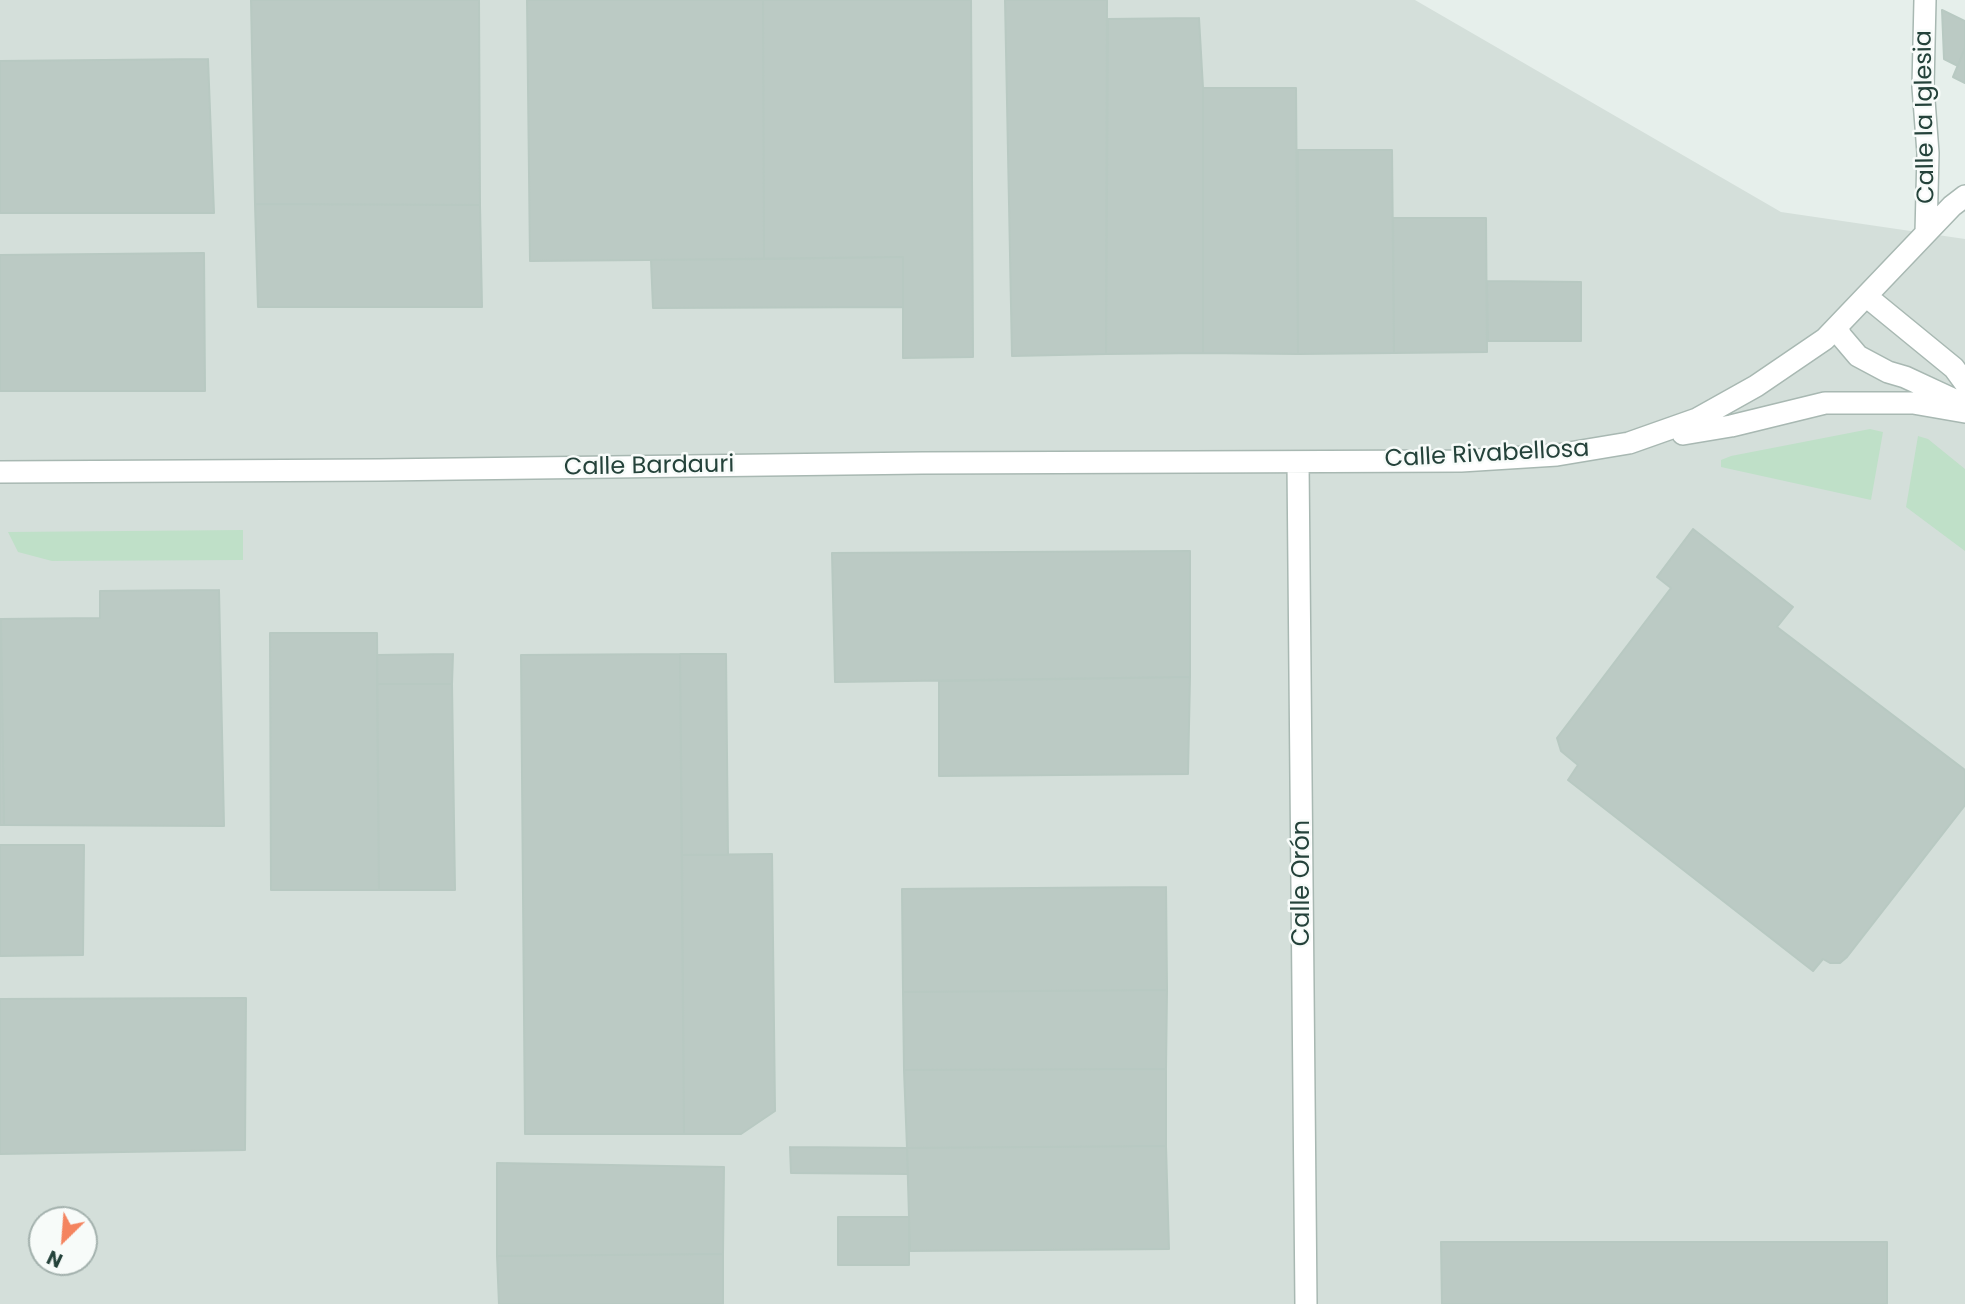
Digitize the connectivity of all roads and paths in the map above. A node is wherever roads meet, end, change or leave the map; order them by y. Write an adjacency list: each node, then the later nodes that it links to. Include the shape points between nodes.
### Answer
1 (1925, 0): 3 (street, Calle la Iglesia)
2 (1965, 196): 3 (street, Calle Rivabellosa)
3 (1926, 233): 4 (street, Calle Rivabellosa)
4 (1867, 296): 5 (street, Calle Rivabellosa); 6 (street, via 1954,368)
5 (1837, 327): 7 (street, via 1858,356); 9 (street, Calle Rivabellosa, via 1756,386 1697,419)
6 (1965, 383)
7 (1965, 405)
8 (1965, 412): 9 (street, via 1913,403 1825,403 1731,426)
9 (1629, 443): 10 (street, Calle Rivabellosa, via 1557,455 1461,461)
10 (1298, 462): 11 (street, Calle Bardauri); 12 (street, Calle Orón)
11 (0, 472)
12 (1306, 1304)

